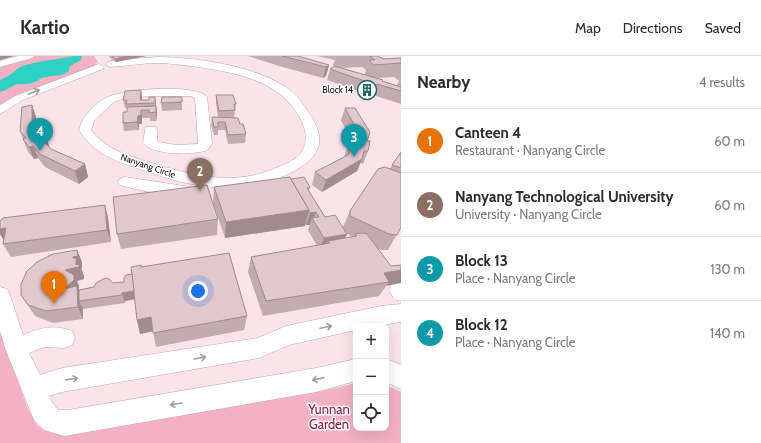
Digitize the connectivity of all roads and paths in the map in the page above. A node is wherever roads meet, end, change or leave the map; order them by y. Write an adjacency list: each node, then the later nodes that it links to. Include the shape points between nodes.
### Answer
1 (29, 56): 3 (street)
2 (102, 62): 4 (street, Nanyang Circle, one-way to 2, via 19,98); 6 (street, Nanyang Circle, via 153,60 228,68 276,85 285,92 301,108 310,125 311,147 306,157 281,173)
3 (0, 64)
4 (0, 110)
5 (151, 130): 6 (street, Nanyang Circle, via 150,142 156,146 194,150 204,147 201,97 191,93 153,98 123,96 110,101 95,112 84,130 94,142 106,150 162,172 223,184)
6 (248, 181): 7 (street, via 247,186 238,190 206,193)
7 (125, 182)
8 (0, 295): 11 (street)
9 (400, 305): 15 (street, one-way to 9, via 62,380 259,348 294,335 381,315)
10 (64, 338): 11 (street, via 44,337)
11 (16, 348): 15 (street)
12 (353, 371): 15 (street, one-way to 15, via 316,380 68,423 55,423 46,417)
13 (389, 371): 14 (street)
14 (401, 377)
15 (34, 389)

